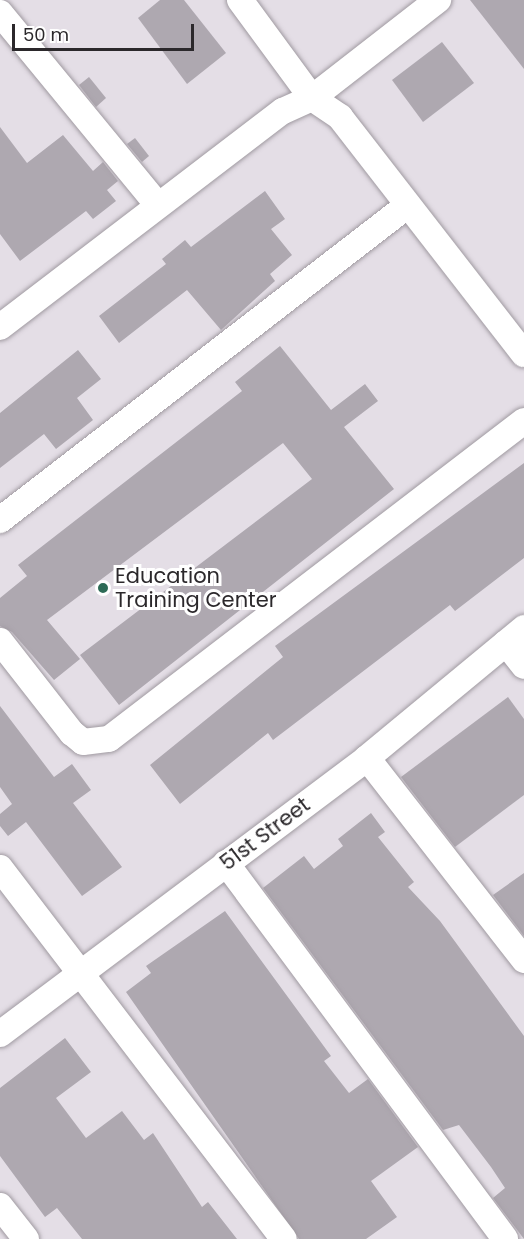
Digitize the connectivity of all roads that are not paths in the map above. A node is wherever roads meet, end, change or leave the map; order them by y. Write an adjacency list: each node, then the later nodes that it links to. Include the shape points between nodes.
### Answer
1 (240, 0): 4 (street)
2 (438, 0): 4 (street)
3 (0, 13): 5 (street)
4 (312, 98): 5 (street, via 283,111); 6 (street, via 340,117)
5 (158, 204): 7 (street)
6 (408, 205): 8 (street); 10 (street)
7 (0, 327)
8 (524, 354)
9 (524, 421): 12 (street, via 109,739 83,742 72,733)
10 (0, 520)
11 (515, 636): 13 (street); 14 (street, 51st Street)
12 (0, 641)
13 (524, 666)
14 (367, 758): 15 (street, 51st Street); 17 (street)
15 (226, 863): 18 (street, 51st Street); 23 (street)
16 (0, 868): 18 (street)
17 (524, 960)
18 (82, 970): 19 (street, 51st Street); 22 (street)
19 (0, 1034)
20 (0, 1206): 21 (street)
21 (26, 1239)
22 (284, 1239)
23 (505, 1239)

